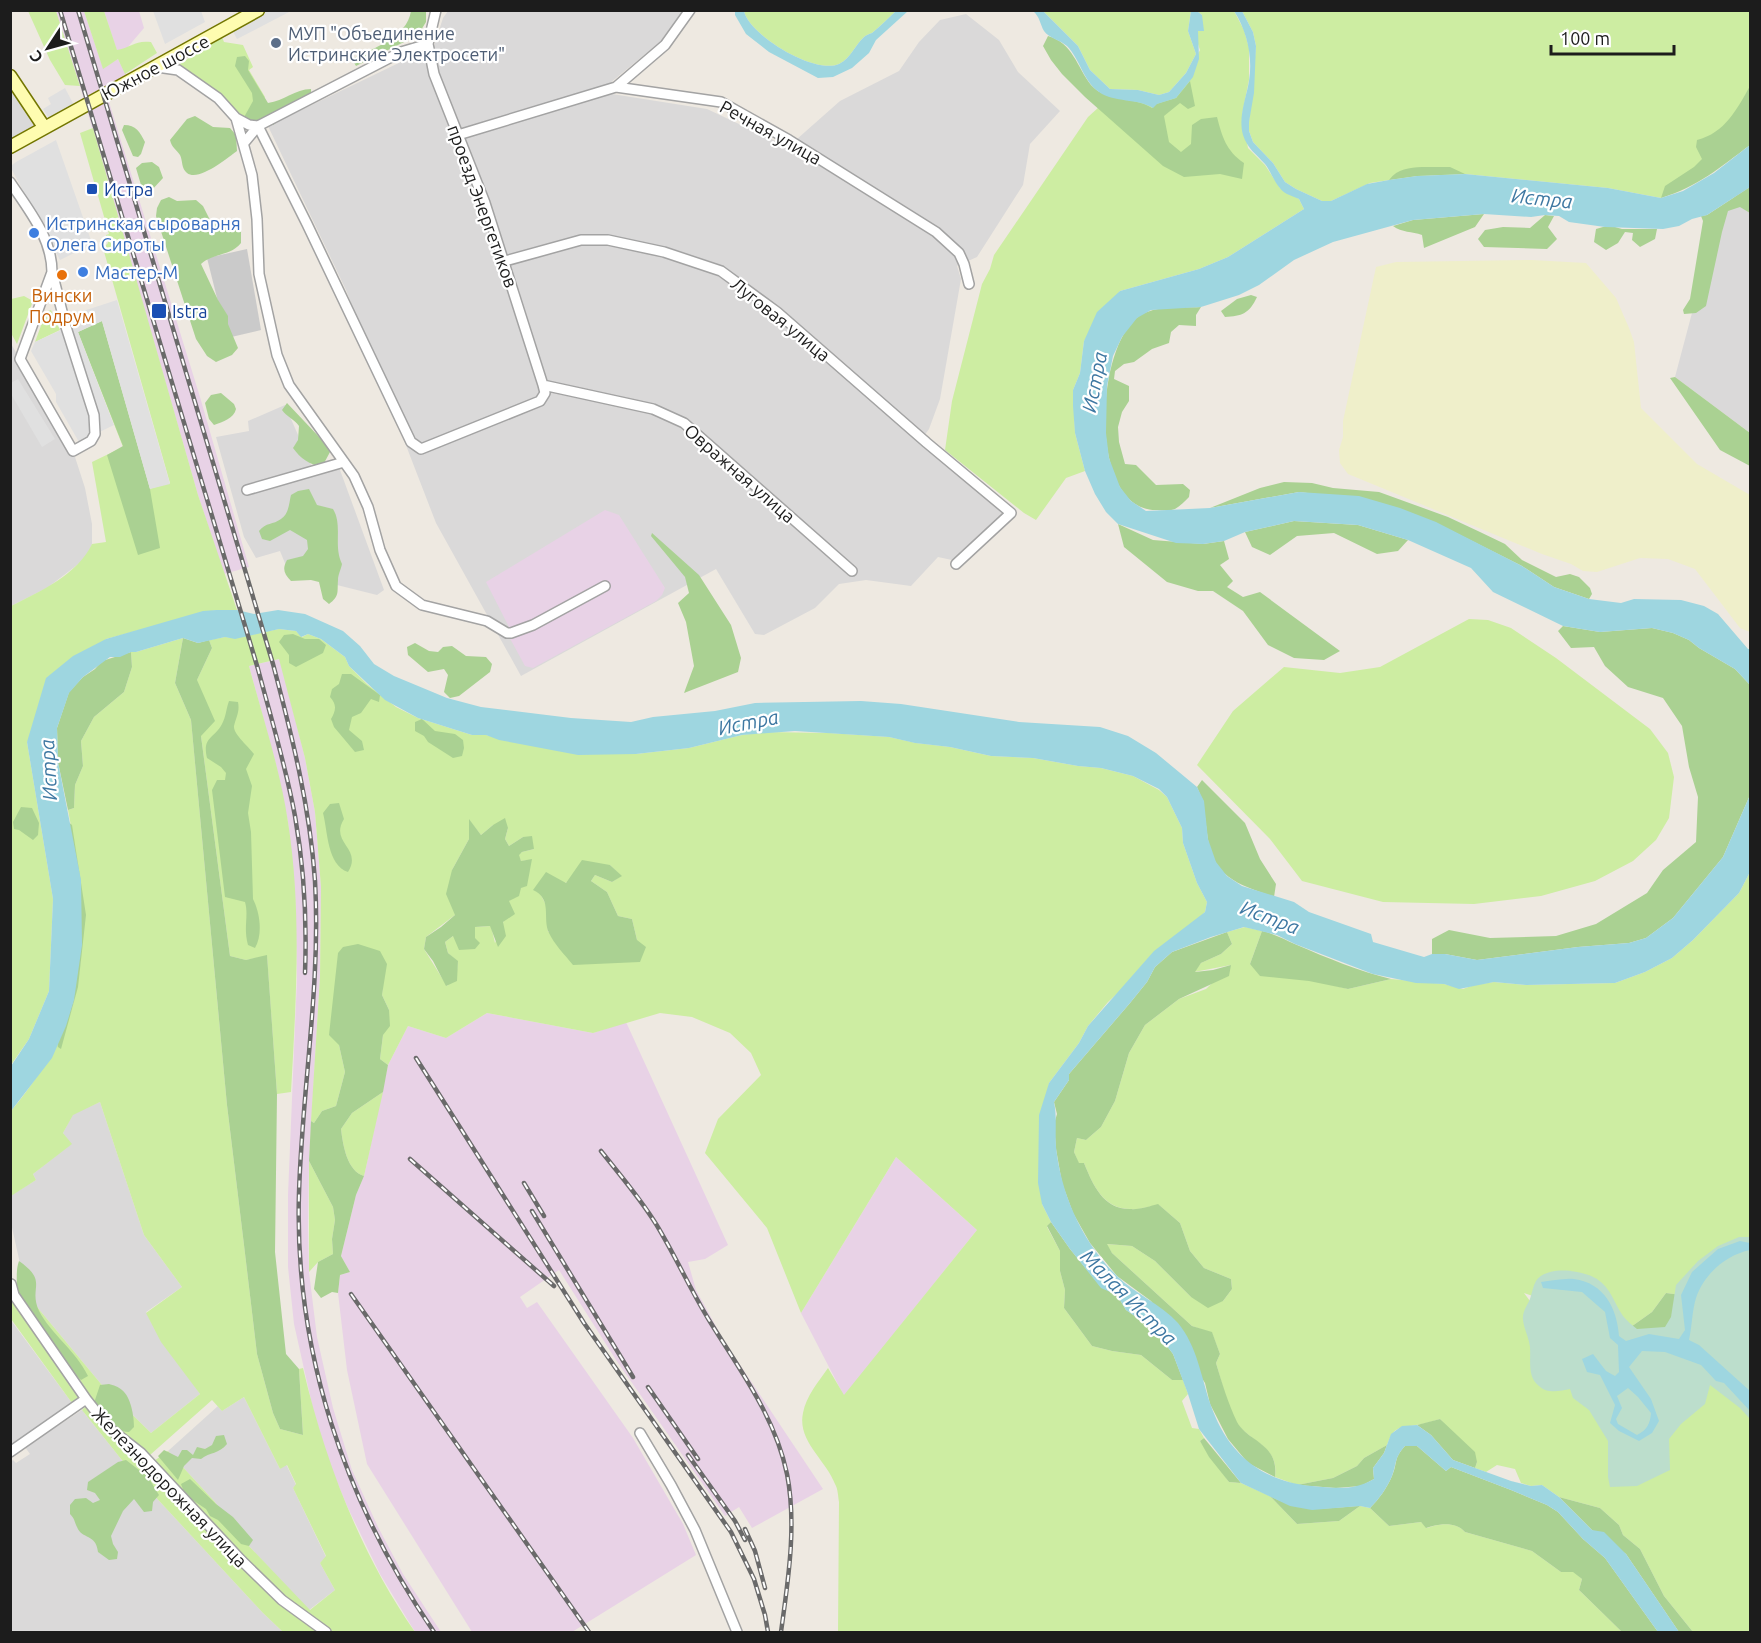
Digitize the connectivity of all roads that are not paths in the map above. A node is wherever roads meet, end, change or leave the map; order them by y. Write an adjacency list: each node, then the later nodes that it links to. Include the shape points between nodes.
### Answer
1 (258, 10): 5 (main road, Южное шоссе)
2 (436, 10): 4 (street, проезд Энергетиков)
3 (690, 10): 7 (street, via 664,45)
4 (428, 44): 10 (street, via 401,52); 11 (street, проезд Энергетиков, via 434,74)
5 (157, 67): 8 (street, via 178,70 218,98); 9 (main road, Южное шоссе)
6 (10, 75): 9 (main road)
7 (616, 87): 11 (street, Речная улица); 17 (street, Речная улица, via 721,102 749,116 936,232 959,253)
8 (237, 118): 10 (street); 12 (street)
9 (47, 125): 13 (main road, Южное шоссе)
10 (258, 126): 12 (street); 18 (street, проезд Энергетиков, via 411,442 421,449 540,401)
11 (458, 135): 15 (street, проезд Энергетиков)
12 (244, 143): 19 (street, via 253,186 259,274 277,355 289,386)
13 (10, 147)
14 (10, 182): 16 (street, via 41,230 52,258)
15 (505, 261): 18 (street, проезд Энергетиков); 21 (street, Луговая улица, via 581,240 608,240 721,271 777,312 1011,513)
16 (52, 272): 16 (street, via 20,358 73,451 91,441 95,434 94,415)
17 (969, 284)
18 (543, 386): 22 (street, Овражная улица, via 653,410 684,423)
19 (344, 462): 20 (street); 23 (street, via 368,507 380,550 396,586 422,605 487,621 511,633)
20 (247, 490)
21 (956, 564)
22 (852, 572)
23 (605, 586)
24 (11, 1284): 25 (street, via 14,1295)
25 (86, 1399): 27 (street, Железнодорожная улица); 28 (street, Железнодорожная улица, via 109,1428 141,1453 282,1600)
26 (640, 1433): 29 (street, via 695,1530)
27 (10, 1452)
28 (326, 1632)
29 (737, 1632)

